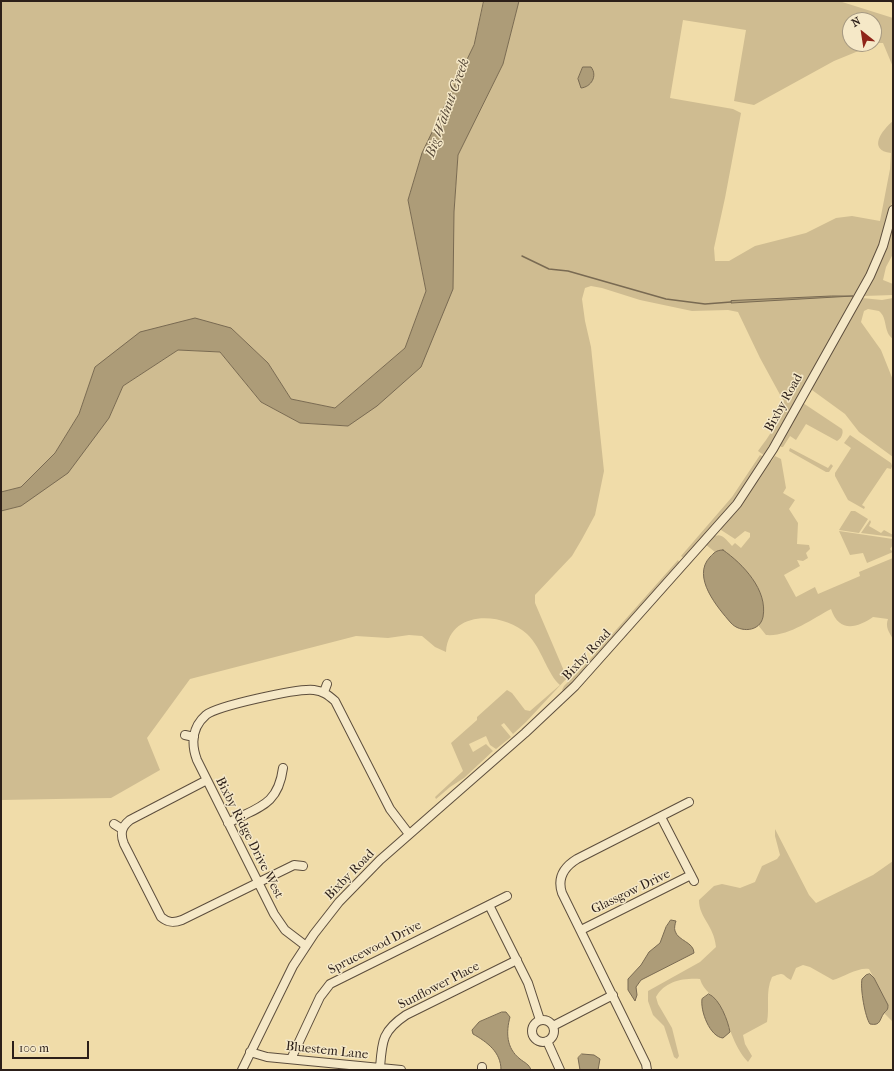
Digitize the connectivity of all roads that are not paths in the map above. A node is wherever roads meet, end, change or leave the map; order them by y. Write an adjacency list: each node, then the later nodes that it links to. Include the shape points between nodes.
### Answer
1 (893, 210): 11 (street, Bixby Road, via 883,246 859,297 770,453 737,504 575,686)
2 (327, 684): 3 (street)
3 (324, 692): 5 (street, Bixby Ridge Drive West, via 299,690 220,708 207,714 196,729); 11 (street, via 335,701 390,809)
4 (185, 735): 5 (street)
5 (194, 737): 7 (street, Bixby Ridge Drive West, via 194,754)
6 (283, 768): 10 (street, via 279,788 271,800)
7 (207, 780): 10 (street, Bixby Ridge Drive West); 13 (street, via 118,826 127,851 167,925)
8 (689, 802): 9 (street)
9 (661, 817): 16 (street, via 577,858 567,867 562,875 560,888); 16 (street, Glassgow Drive, via 692,878)
10 (228, 822): 13 (street, Bixby Ridge Drive West)
11 (409, 834): 17 (street, Bixby Road, via 355,885 324,920)
12 (303, 866): 13 (street, via 294,865)
13 (257, 882): 17 (street, Bixby Ridge Drive West, via 278,921)
14 (507, 896): 15 (street, Sprucewood Drive)
15 (489, 905): 18 (street); 24 (street, Sprucewood Drive, via 330,984 320,997)
16 (581, 930): 19 (street)
17 (306, 946): 23 (street, Bixby Road, via 275,1000)
18 (517, 960): 20 (street, via 528,983); 25 (street, Sunflower Place, via 395,1022 383,1039)
19 (613, 994): 21 (street); 29 (street, via 646,1064)
20 (540, 1020): 21 (street, via 547,1021); 22 (street, via 533,1027 533,1034 537,1039)
21 (553, 1026): 22 (street, via 552,1036)
22 (547, 1041): 28 (street)
23 (250, 1052): 24 (street, Bluestem Lane, via 267,1057); 26 (street, Bixby Road)
24 (291, 1059): 25 (street, Bluestem Lane)
25 (380, 1068): 27 (street, Bluestem Lane)
26 (242, 1070)
27 (401, 1070)
28 (560, 1070)
29 (646, 1070)

